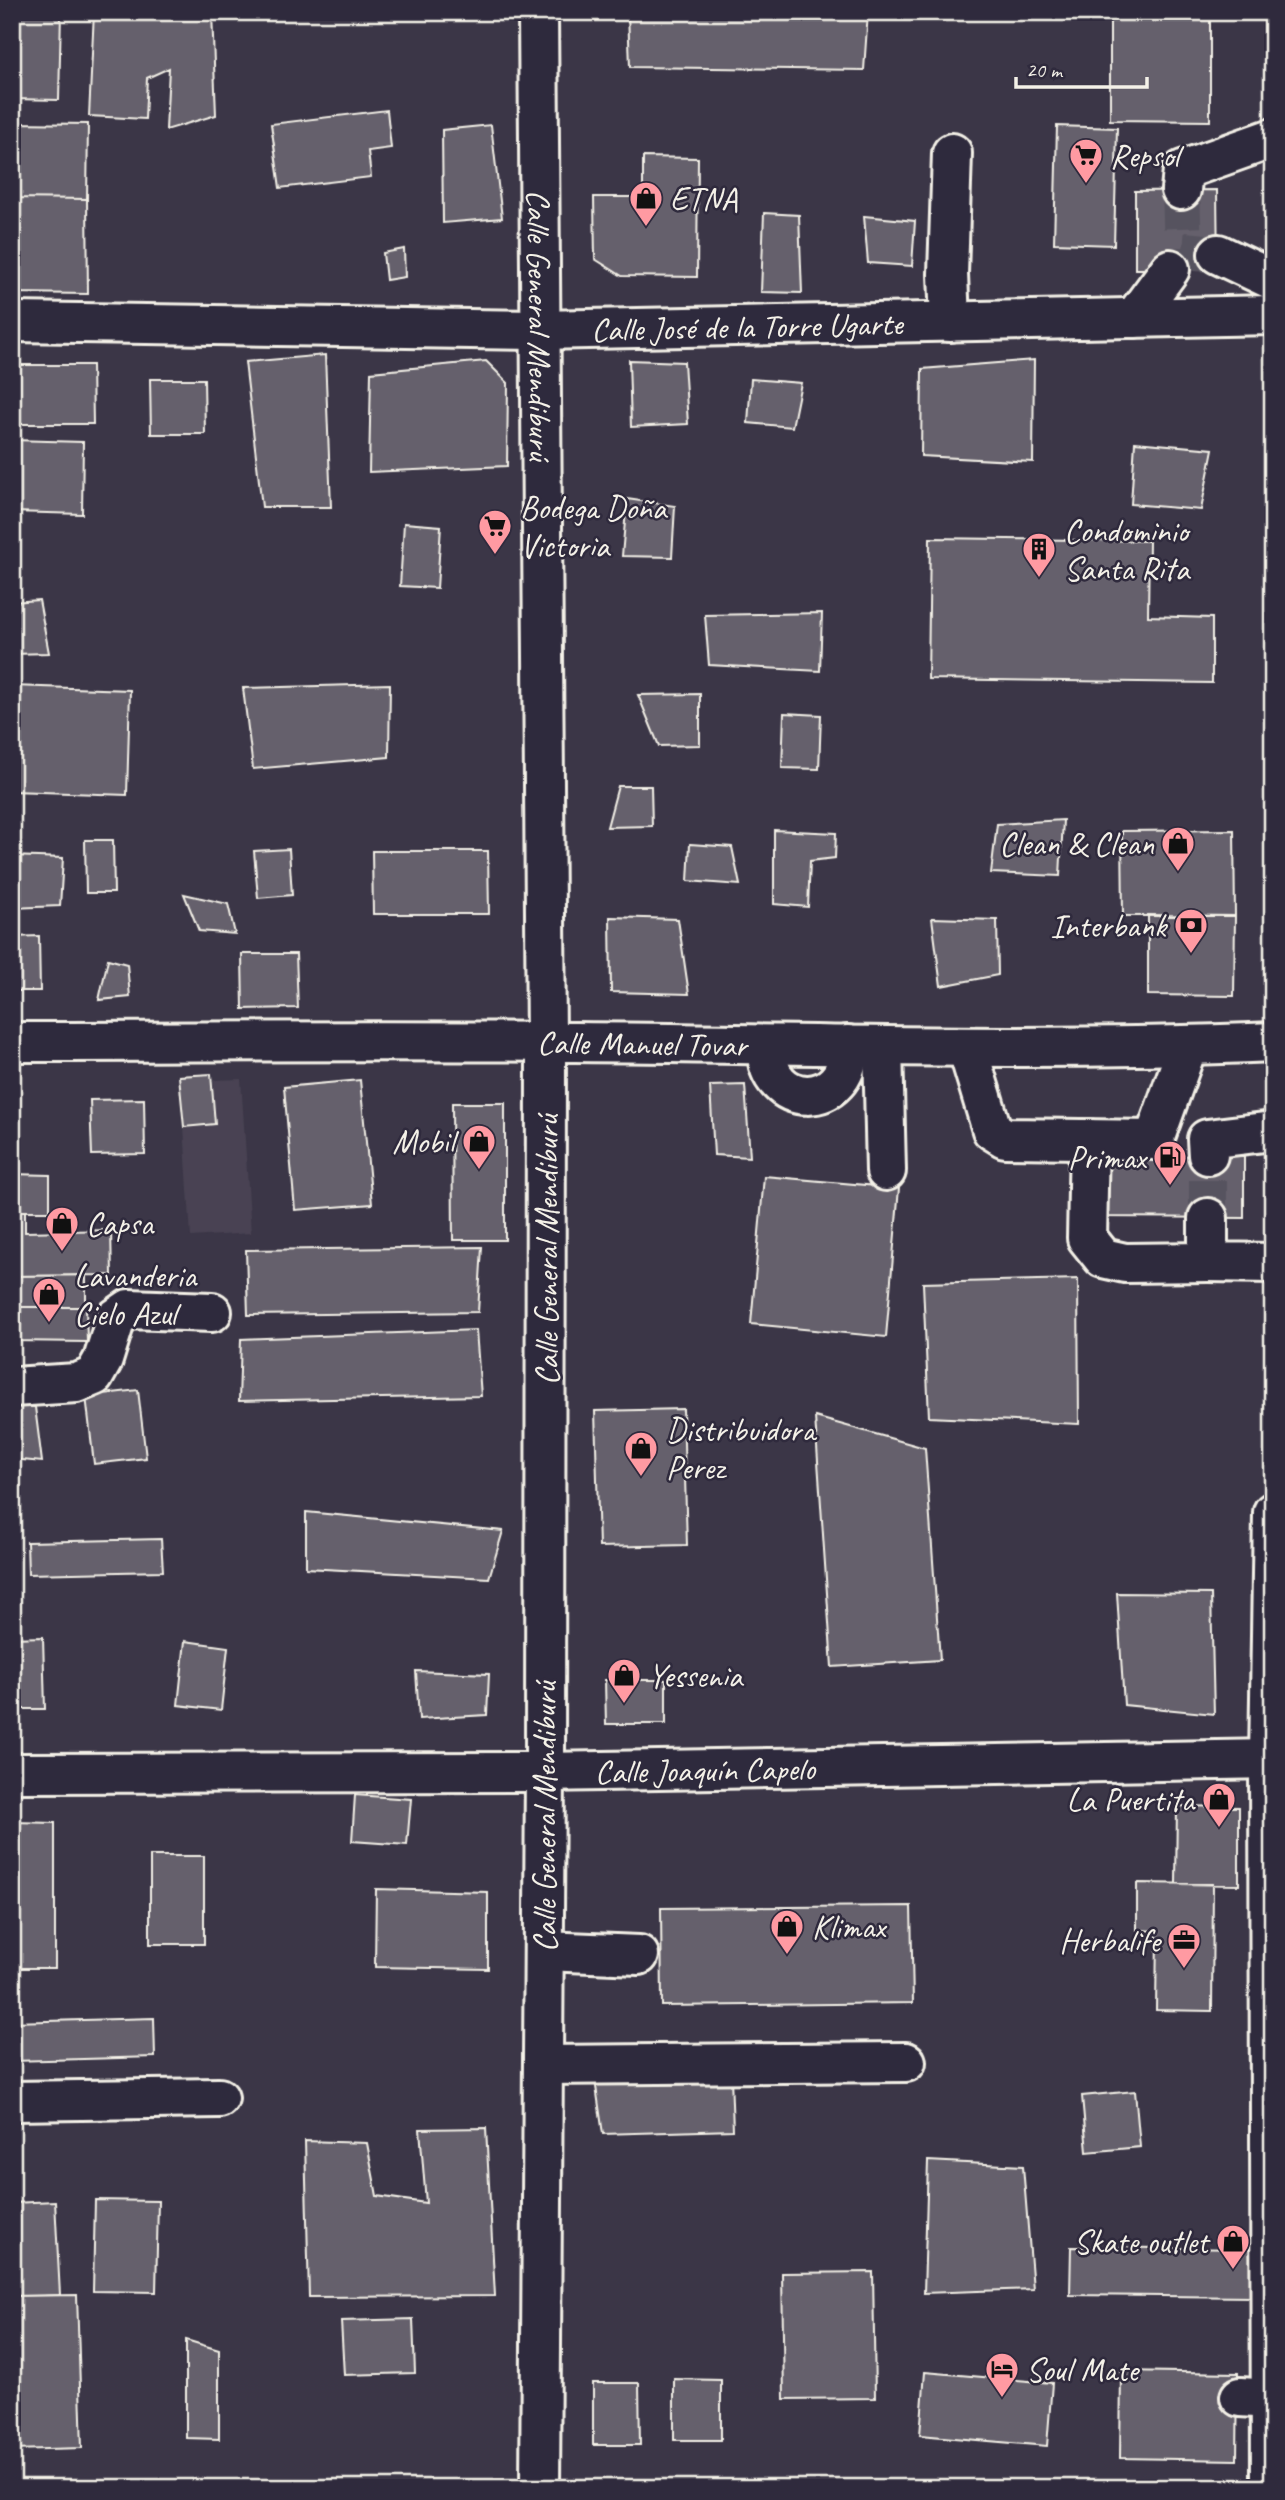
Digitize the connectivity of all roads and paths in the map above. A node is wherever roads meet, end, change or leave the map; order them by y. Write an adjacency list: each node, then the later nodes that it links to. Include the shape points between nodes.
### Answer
1 (538, 12): 12 (street, Calle General Mendiburú)
2 (1273, 138): 4 (street, via 1183,170)
3 (952, 153): 11 (street)
4 (1181, 190)
5 (1218, 254): 7 (street)
6 (1170, 269): 9 (street)
7 (1273, 280)
8 (1273, 316): 9 (street, Calle José de la Torre Ugarte)
9 (1134, 318): 11 (street, Calle José de la Torre Ugarte)
10 (12, 322): 12 (street, Calle José de la Torre Ugarte)
11 (950, 322): 12 (street, Calle José de la Torre Ugarte)
12 (539, 330): 14 (street, Calle General Mendiburú)
13 (12, 1042): 14 (street, Calle Manuel Tovar)
14 (546, 1042): 16 (street, Calle Manuel Tovar); 31 (street, Calle General Mendiburú)
15 (1273, 1042): 17 (street, Calle Manuel Tovar)
16 (767, 1045): 18 (street, Calle Manuel Tovar); 18 (street, via 771,1074 793,1093 807,1096 834,1085 849,1060)
17 (1188, 1045): 19 (street, Calle Manuel Tovar); 22 (street)
18 (866, 1046): 19 (street, Calle Manuel Tovar); 23 (street)
19 (967, 1047): 21 (street, via 992,1130 1005,1138)
20 (1273, 1131): 22 (street, via 1208,1147)
21 (1089, 1139): 22 (street); 25 (street, via 1087,1238 1103,1258 1125,1263)
22 (1154, 1139)
23 (886, 1171)
24 (1208, 1218): 25 (street)
25 (1208, 1262): 26 (street)
26 (1273, 1263)
27 (212, 1312): 28 (street, via 128,1308 116,1318 94,1376 77,1383)
28 (12, 1387)
29 (1273, 1512): 30 (street)
30 (1271, 1759): 31 (street, Calle Joaquín Capelo); 39 (street)
31 (545, 1772): 32 (street, Calle Joaquín Capelo); 33 (street, Calle General Mendiburú)
32 (12, 1773)
33 (544, 1951): 34 (street); 36 (street, Calle General Mendiburú)
34 (639, 1955)
35 (906, 2062): 36 (street)
36 (543, 2065): 40 (street, Calle General Mendiburú)
37 (219, 2098): 38 (street)
38 (12, 2101)
39 (1255, 2398): 41 (street)
40 (540, 2488)
41 (1271, 2488)

